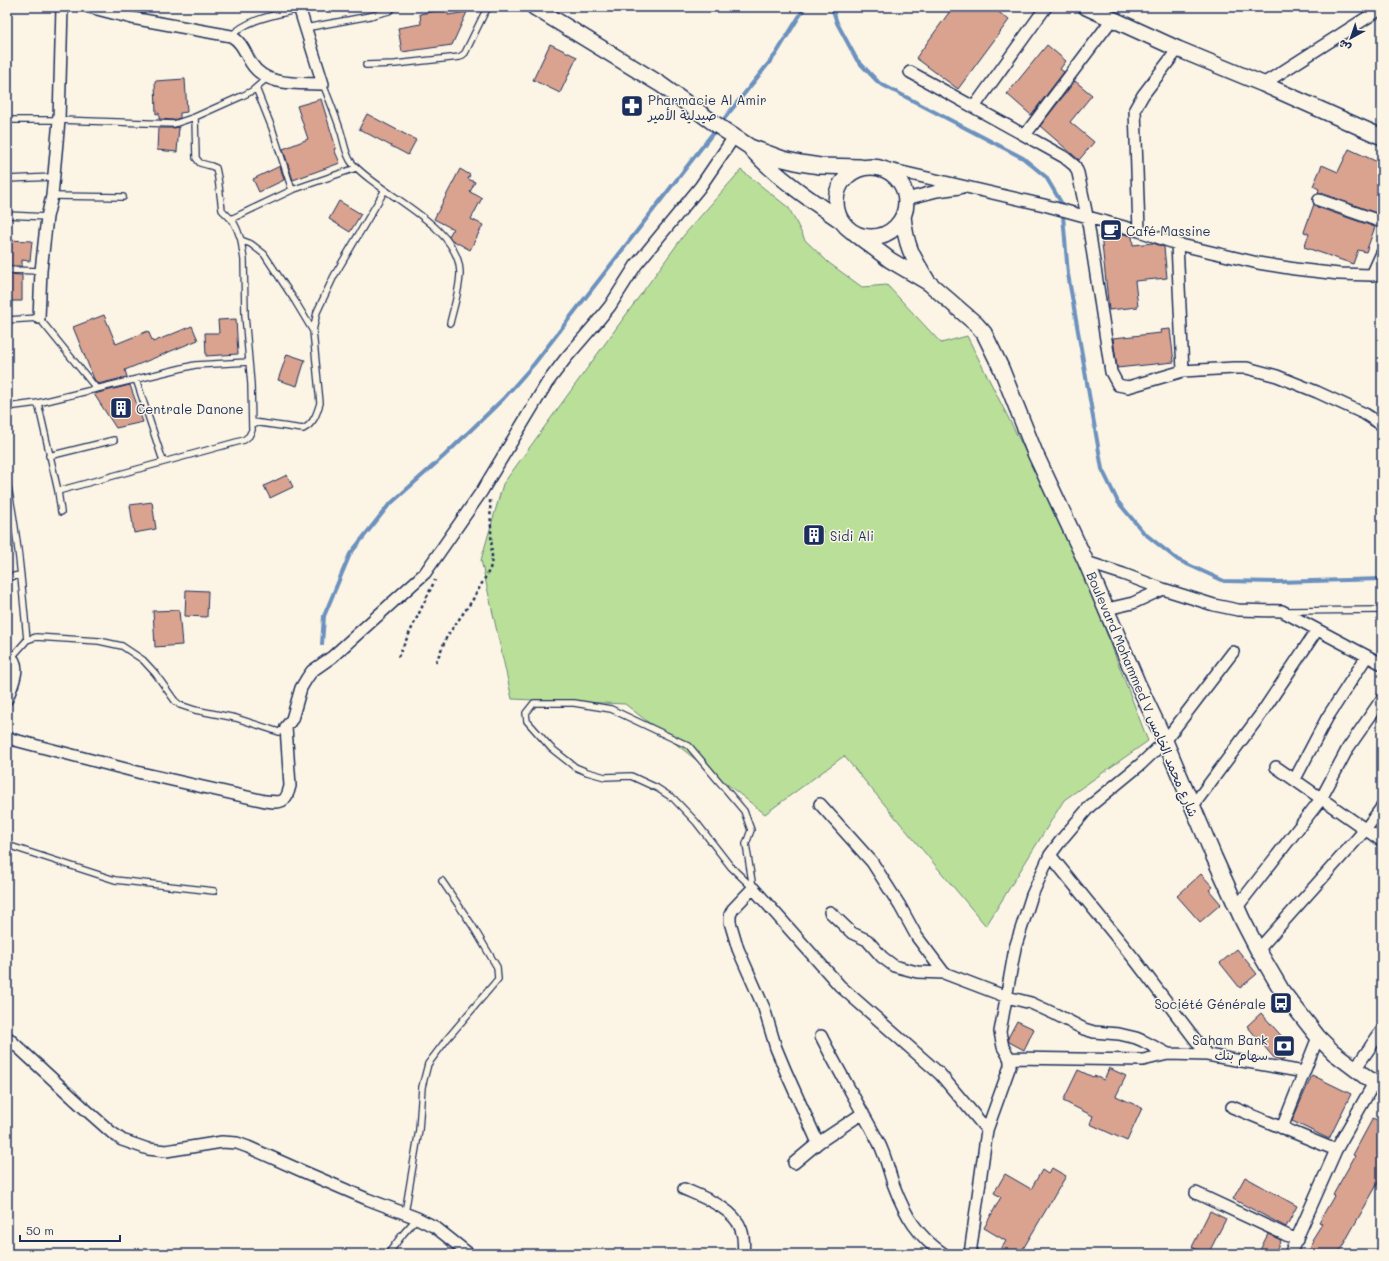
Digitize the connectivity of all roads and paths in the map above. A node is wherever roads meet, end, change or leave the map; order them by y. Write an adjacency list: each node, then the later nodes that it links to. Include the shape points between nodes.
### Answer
1 (62, 7): 23 (street)
2 (89, 7): 12 (street, via 132,18)
3 (394, 7): 11 (lane, via 370,16)
4 (489, 7): 14 (lane, via 465,53 460,57)
5 (534, 7): 25 (main road, via 660,84)
6 (1046, 7): 20 (street)
7 (1086, 7): 10 (main road)
8 (300, 8): 11 (street); 12 (lane, via 249,23)
9 (1382, 8): 18 (street)
10 (1113, 18): 13 (main road); 24 (street)
11 (305, 28): 17 (street)
12 (231, 36): 16 (street, via 241,43 252,64)
13 (1178, 49): 18 (main road); 47 (street, via 1135,109)
14 (366, 65)
15 (910, 72): 20 (street)
16 (267, 78): 17 (street, via 284,82); 19 (lane)
17 (323, 84): 29 (lane, via 350,162)
18 (1263, 84): 26 (main road)
19 (256, 88): 21 (lane); 34 (lane)
20 (974, 107): 24 (street)
21 (195, 117): 23 (lane, via 174,124); 44 (lane, via 196,158 200,163 216,168 222,210)
22 (7, 120): 23 (lane)
23 (59, 120): 31 (street)
24 (1025, 135): 42 (street, via 1064,157 1074,166 1078,173)
25 (734, 137): 27 (main road); 93 (street, via 700,187 636,265 614,300 547,383 482,491 425,573 374,621 312,671 301,688 292,719)
26 (1382, 137)
27 (750, 147): 30 (main road, via 800,163); 45 (main road, via 785,181)
28 (880, 167): 30 (main road); 33 (street); 38 (main road, via 898,179)
29 (356, 168): 34 (lane); 35 (lane)
30 (860, 168): 45 (main road, via 843,179 837,189 836,210)
31 (54, 177): 32 (lane); 36 (street)
32 (7, 180)
33 (969, 187): 38 (street, via 937,191); 42 (street)
34 (292, 190): 44 (lane)
35 (385, 190): 58 (lane, via 436,228 455,250 460,274); 59 (lane, via 334,276 317,312)
36 (52, 196): 37 (lane); 43 (street)
37 (123, 197)
38 (906, 199): 41 (main road)
39 (1319, 200): 46 (street)
40 (7, 216): 43 (lane)
41 (903, 216): 48 (main road, via 899,224 884,235); 55 (main road, Boulevard Mohammed V شارع محمد الخامس, via 909,250)
42 (1084, 216): 47 (street); 61 (street, via 1111,372 1116,382 1128,387)
43 (47, 217): 53 (street)
44 (231, 219): 49 (lane)
45 (840, 220): 48 (main road, via 847,229)
46 (1382, 222)
47 (1139, 231): 50 (street)
48 (857, 235): 55 (main road, Boulevard Mohammed V شارع محمد الخامس, via 890,260)
49 (241, 240): 59 (lane, via 264,254); 60 (lane)
50 (1177, 244): 54 (street, via 1295,270); 61 (street)
51 (1382, 253): 54 (street)
52 (7, 270): 53 (lane)
53 (41, 271): 56 (street)
54 (1377, 275)
55 (929, 283): 76 (main road, Boulevard Mohammed V شارع محمد الخامس, via 984,333 1035,453)
56 (38, 318): 57 (lane); 63 (lane)
57 (7, 320)
58 (450, 323)
59 (313, 331): 66 (lane, via 320,403 312,422 303,429)
60 (249, 362): 62 (lane, via 195,365); 66 (lane)
61 (1183, 371): 67 (street, via 1234,368 1260,371 1344,404)
62 (136, 379): 63 (lane); 70 (lane)
63 (96, 388): 64 (lane)
64 (38, 403): 65 (lane); 69 (lane)
65 (7, 407)
66 (253, 422): 70 (lane, via 250,434 244,440)
67 (1382, 425)
68 (114, 440): 69 (lane)
69 (49, 456): 72 (lane)
70 (163, 461): 72 (lane)
71 (7, 482): 74 (lane)
72 (58, 492): 75 (lane)
73 (490, 499): 89 (path, via 490,569 472,601 447,636)
74 (9, 503): 77 (lane)
75 (61, 512)
76 (1086, 562): 80 (street); 81 (main road, Boulevard Mohammed V شارع محمد الخامس)
77 (21, 575): 79 (lane); 85 (lane)
78 (436, 576): 88 (path)
79 (7, 577)
80 (1163, 589): 81 (street, via 1133,603); 83 (street, via 1238,610)
81 (1106, 609): 95 (main road, Boulevard Mohammed V شارع محمد الخامس)
82 (1382, 610): 83 (lane)
83 (1282, 611): 84 (street)
84 (1317, 630): 90 (street); 100 (street, via 1261,714)
85 (27, 640): 87 (lane); 93 (lane, via 53,637 122,646 143,660 180,705 236,718 279,732)
86 (1234, 652): 95 (street)
87 (9, 656): 91 (street, via 16,666 16,673)
88 (398, 657)
89 (436, 662)
90 (1377, 663): 97 (street, via 1328,718)
91 (7, 699)
92 (1382, 699): 98 (street, via 1348,748)
93 (286, 727): 94 (street, via 290,786 286,798 279,802 140,773)
94 (7, 738)
95 (1165, 741): 100 (main road, Boulevard Mohammed V شارع محمد الخامس); 105 (street, via 1090,806)
96 (1276, 767): 97 (street)
97 (1296, 779): 98 (street)
98 (1321, 798): 102 (street); 109 (street)
99 (820, 804): 112 (street, via 872,862 917,937)
100 (1192, 807): 109 (main road, Boulevard Mohammed V شارع محمد الخامس)
101 (1382, 807): 102 (street)
102 (1366, 830): 103 (street); 111 (street)
103 (1382, 841)
104 (7, 845): 108 (lane, via 115,880)
105 (1050, 855): 113 (street, via 1021,928); 119 (street, via 1135,960)
106 (442, 881): 133 (lane, via 493,961 498,980 446,1039 428,1064 422,1087 419,1130)
107 (753, 888): 107 (lane, via 746,844 751,830 744,811 689,746 611,709 574,704 534,703 526,713 527,721 551,748 574,767 605,777 631,776 674,799 696,822 731,867); 127 (street, via 840,986 940,1074); 128 (street, via 733,909 730,922 738,949 764,1008 776,1048)
108 (214, 890)
109 (1237, 907): 111 (main road, Boulevard Mohammed V شارع محمد الخامس)
110 (830, 912): 112 (street, via 852,933 867,940 894,966 917,972)
111 (1258, 950): 117 (main road, Boulevard Mohammed V شارع محمد الخامس, via 1282,991)
112 (944, 973): 113 (street)
113 (1007, 997): 118 (street, via 1047,1009 1084,1029 1136,1038); 120 (street, via 1000,1032 1003,1047)
114 (1382, 1030): 121 (street)
115 (821, 1036): 125 (street)
116 (7, 1037): 133 (street, via 122,1140 148,1149 166,1151 222,1142 237,1143)
117 (1318, 1037): 121 (main road, Boulevard Mohammed V شارع محمد الخامس); 122 (street)
118 (1168, 1054): 119 (street); 120 (street, via 1143,1060)
119 (1207, 1055): 122 (street)
120 (1009, 1058): 127 (street, via 1010,1066)
121 (1355, 1069): 123 (main road, Boulevard Mohammed V شارع محمد الخامس)
122 (1304, 1072): 126 (street)
123 (1378, 1086): 129 (street)
124 (1232, 1107): 126 (street)
125 (862, 1113): 128 (street); 139 (street, via 880,1145 905,1212 926,1241)
126 (1282, 1128): 129 (street)
127 (987, 1130): 140 (street)
128 (818, 1143): 130 (street)
129 (1336, 1150): 135 (street)
130 (794, 1163)
131 (684, 1189): 138 (street, via 716,1204 734,1218 742,1231)
132 (1196, 1193): 135 (street)
133 (405, 1213): 134 (street)
134 (417, 1218): 136 (lane); 137 (street, via 435,1228)
135 (1297, 1240): 141 (street)
136 (388, 1254)
137 (469, 1254)
138 (744, 1254)
139 (944, 1254)
140 (970, 1254)
141 (1290, 1254)

